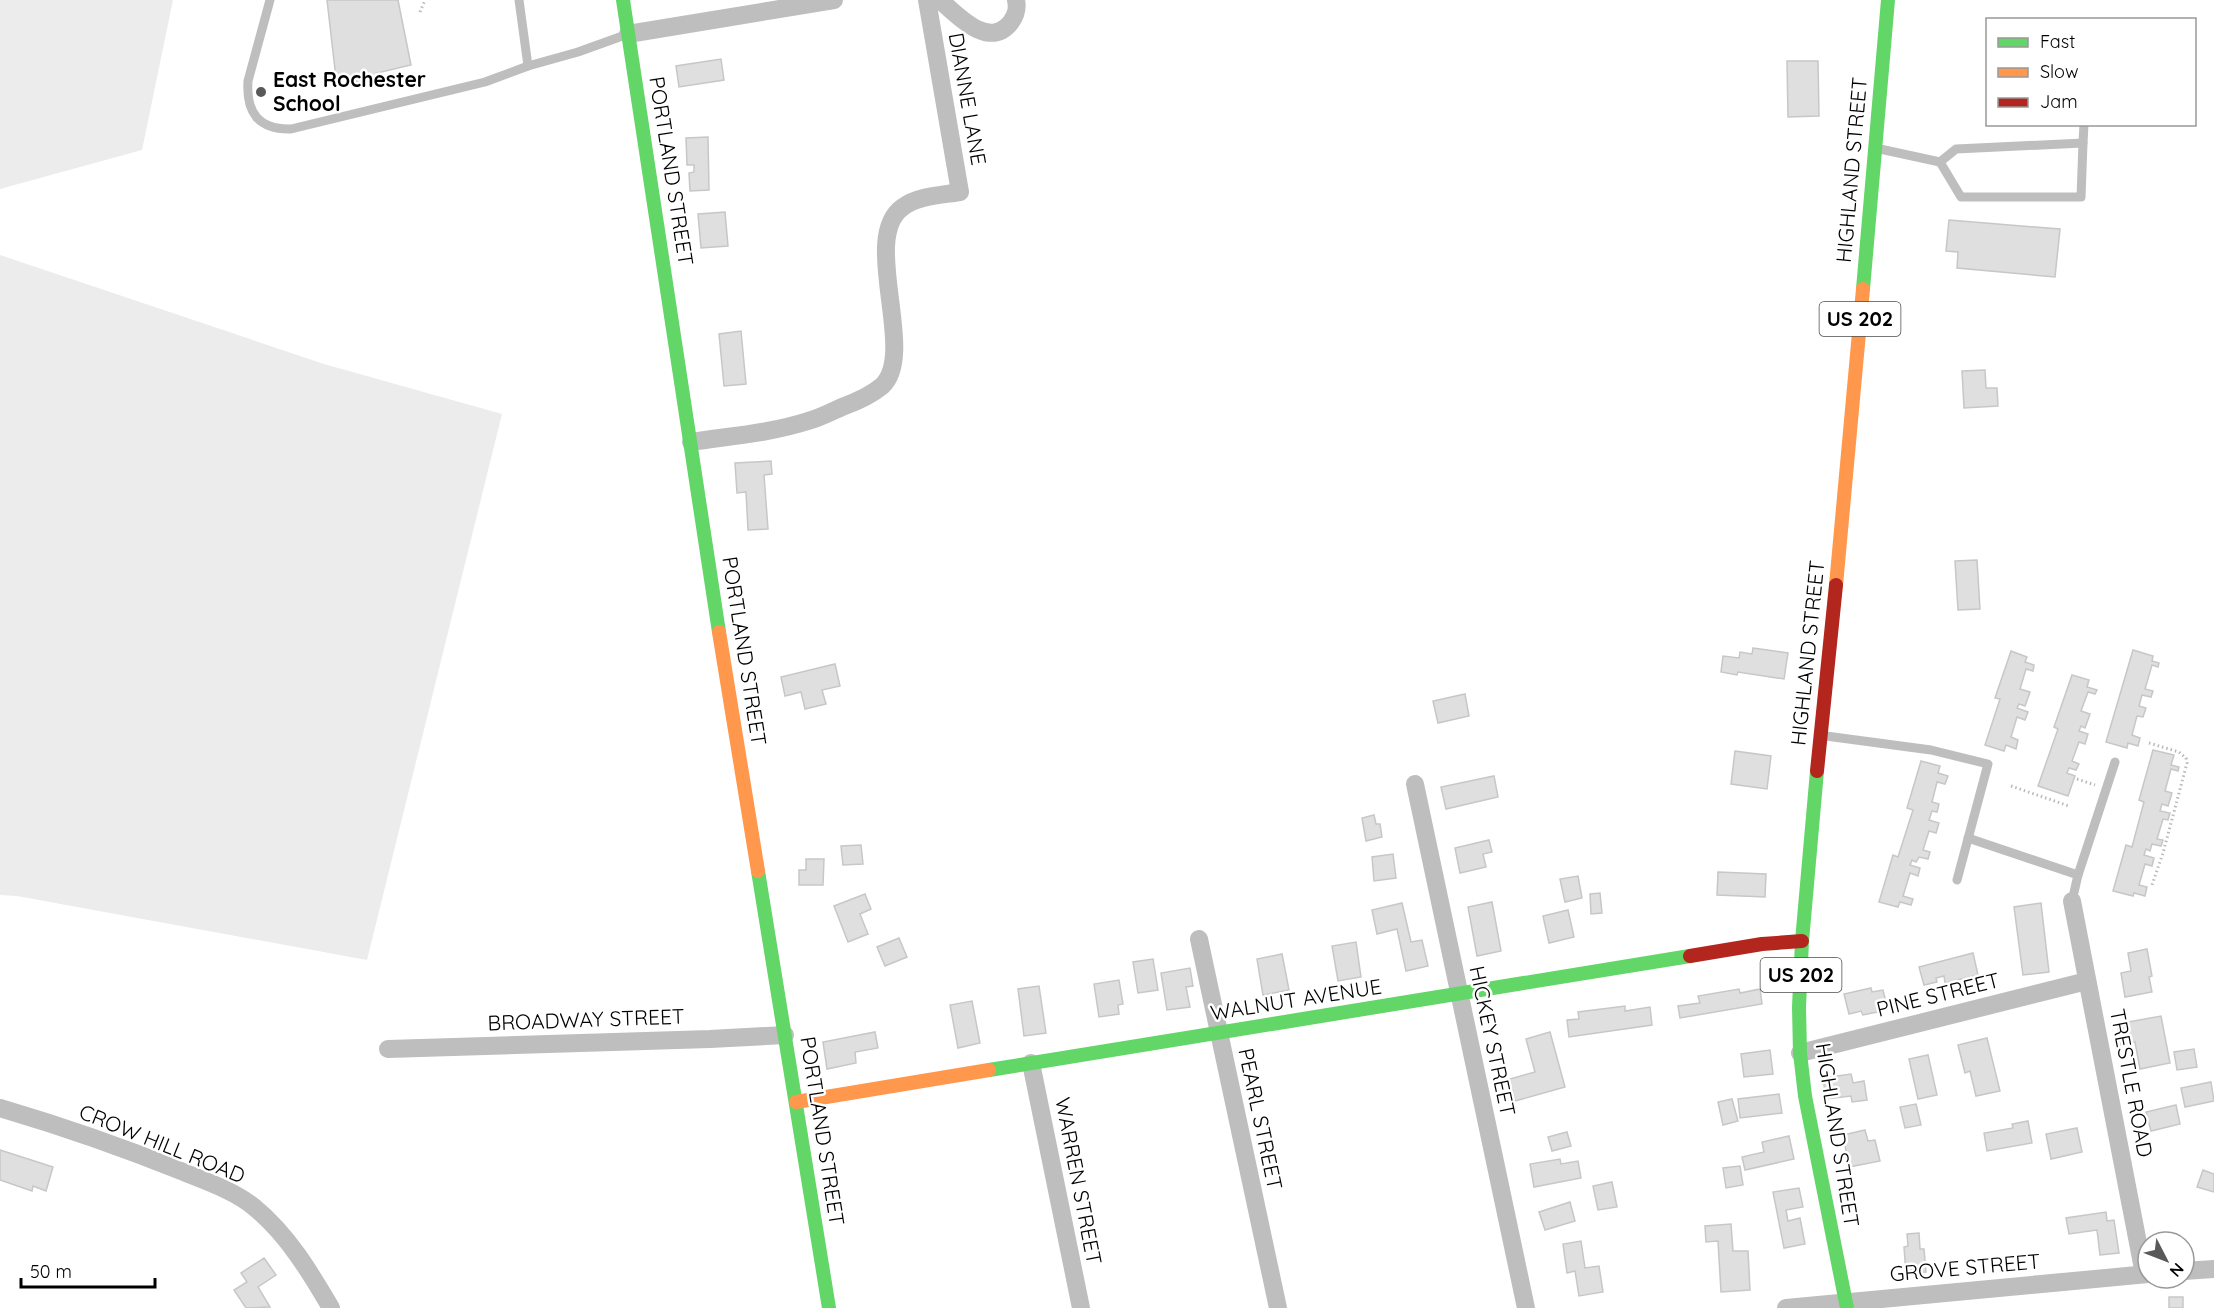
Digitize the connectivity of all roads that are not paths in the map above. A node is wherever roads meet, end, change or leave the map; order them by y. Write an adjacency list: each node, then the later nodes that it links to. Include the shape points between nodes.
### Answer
1 (270, 0): 10 (lane, via 247,92 253,112 268,127 291,129 398,105)
2 (519, 0): 10 (lane)
3 (623, 0): 9 (main road, PORTLAND STREET)
4 (834, 0): 9 (street)
5 (927, 0): 15 (street, DIANNE LANE, via 960,192 917,201 902,207 892,218 886,257 894,347 892,368 883,385 864,398 809,421)
6 (940, 0): 7 (street, via 985,33 1007,27 1015,16)
7 (1016, 0)
8 (1888, 0): 13 (main road, HIGHLAND STREET / US 202)
9 (628, 34): 10 (lane); 15 (main road, PORTLAND STREET)
10 (528, 66)
11 (2084, 126): 12 (lane)
12 (2083, 143): 14 (lane, via 1956,149); 14 (lane, via 2081,197 1961,197)
13 (1875, 148): 14 (lane); 16 (main road, HIGHLAND STREET / US 202)
14 (1940, 162)
15 (691, 442): 28 (main road, PORTLAND STREET)
16 (1821, 735): 19 (lane, via 1931,750 1988,764); 24 (main road, HIGHLAND STREET / US 202)
17 (2115, 762): 20 (lane)
18 (1415, 783): 26 (street, HICKEY STREET)
19 (1968, 838): 20 (lane); 21 (lane)
20 (2078, 875): 22 (lane)
21 (1957, 880)
22 (2072, 901): 25 (street, TRESTLE ROAD)
23 (1199, 939): 27 (street, PEARL STREET)
24 (1802, 941): 26 (main road, WALNUT AVENUE, via 1762,944); 30 (main road, HIGHLAND STREET / US 202)
25 (2087, 981): 30 (street, PINE STREET); 34 (street, TRESTLE ROAD)
26 (1459, 994): 27 (main road, WALNUT AVENUE); 43 (street, HICKEY STREET)
27 (1219, 1034): 31 (main road, WALNUT AVENUE); 42 (street, PEARL STREET)
28 (784, 1035): 29 (street, BROADWAY STREET); 32 (main road, PORTLAND STREET)
29 (388, 1048)
30 (1800, 1053): 38 (main road, HIGHLAND STREET / US 202)
31 (1031, 1063): 32 (main road, WALNUT AVENUE); 41 (street, WARREN STREET)
32 (796, 1102): 40 (main road, PORTLAND STREET)
33 (0, 1107): 39 (street, CROW HILL ROAD, via 153,1160 219,1187 253,1206 300,1259)
34 (2137, 1230)
35 (2214, 1269): 36 (street)
36 (2196, 1270)
37 (2136, 1275): 38 (street, GROVE STREET)
38 (1846, 1305): 44 (street, GROVE STREET)
39 (331, 1308)
40 (829, 1308)
41 (1081, 1308)
42 (1278, 1308)
43 (1526, 1308)
44 (1786, 1308)

